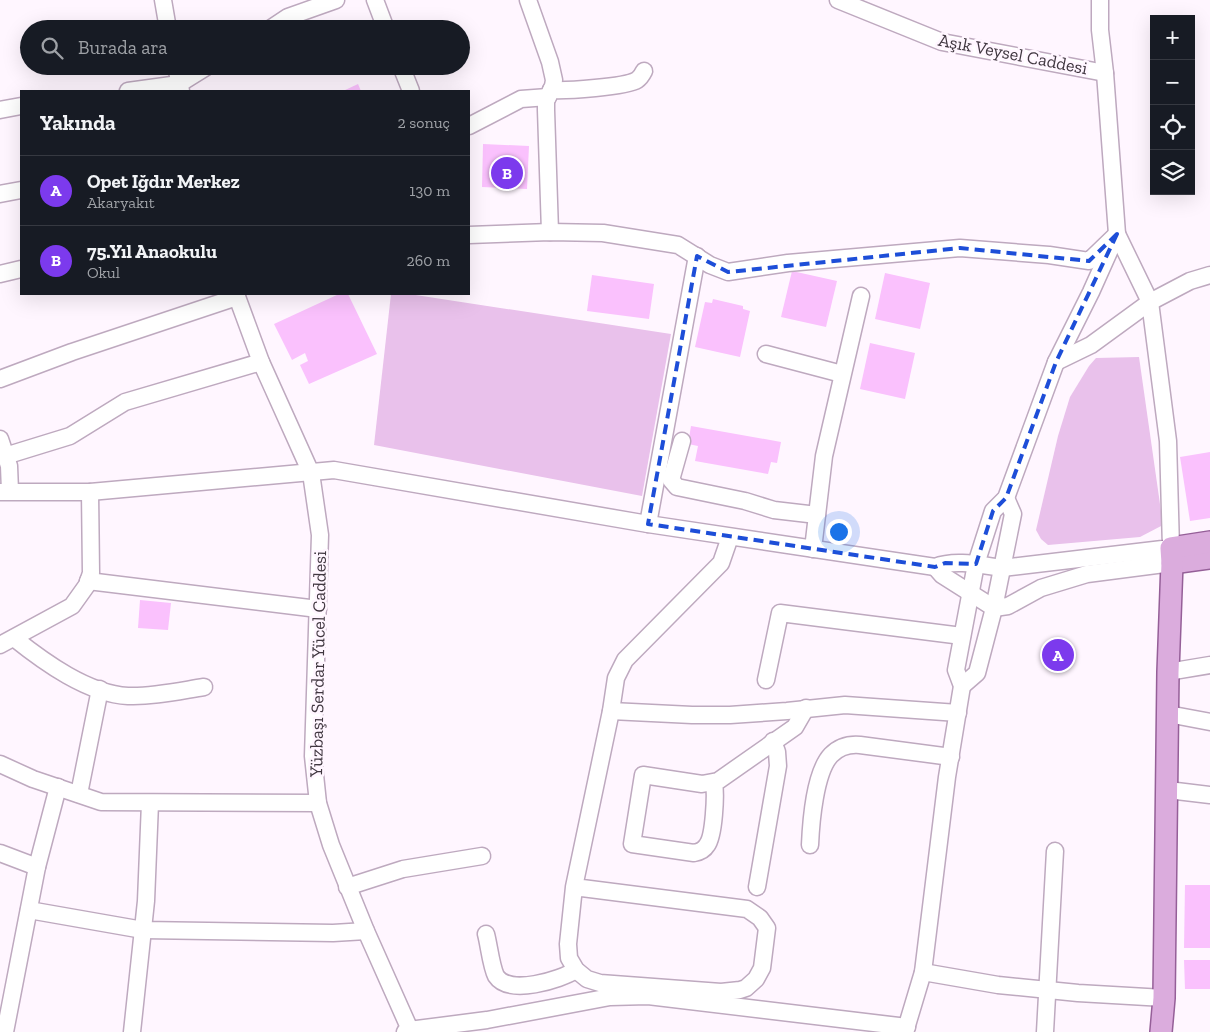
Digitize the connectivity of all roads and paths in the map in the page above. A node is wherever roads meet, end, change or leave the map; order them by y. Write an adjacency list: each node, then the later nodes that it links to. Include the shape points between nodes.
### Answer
1 (163, 0): 8 (street)
2 (336, 0): 9 (street)
3 (375, 0): 10 (street)
4 (528, 0): 19 (street, via 550,62 554,80)
5 (838, 0): 7 (street, Aşık Veysel Caddesi)
6 (1100, 0): 12 (street)
7 (865, 6): 12 (street, Aşık Veysel Caddesi, via 942,42)
8 (166, 20)
9 (284, 20)
10 (383, 20)
11 (644, 71): 19 (street, via 632,82)
12 (1105, 73): 26 (street)
13 (178, 75): 16 (street)
14 (197, 75): 16 (street)
15 (405, 75): 18 (street)
16 (180, 88): 17 (street)
17 (145, 90)
18 (411, 90)
19 (549, 94): 22 (street, via 516,102); 25 (street, via 546,110)
20 (20, 106): 21 (street)
21 (0, 110)
22 (470, 125)
23 (20, 190): 24 (street)
24 (0, 194)
25 (550, 232): 27 (street); 28 (street, via 603,232 678,245)
26 (1117, 234): 28 (street, via 1089,261 960,248 788,263 728,272); 34 (street); 37 (street)
27 (470, 235)
28 (697, 256): 48 (street)
29 (20, 269): 30 (street)
30 (0, 274)
31 (1210, 275): 34 (street, via 1190,281)
32 (237, 296): 36 (street, Yüzbaşı Serdar Yücel Caddesi); 39 (street)
33 (861, 296): 38 (street)
34 (1150, 302): 37 (street, via 1091,345); 52 (street, via 1168,441)
35 (766, 354): 38 (street)
36 (261, 362): 42 (street, via 125,402 70,436); 43 (street, Yüzbaşı Serdar Yücel Caddesi)
37 (1056, 362): 46 (street)
38 (842, 374): 47 (street, via 824,456)
39 (0, 379)
40 (0, 439): 42 (street)
41 (682, 441): 47 (street, via 671,480 677,487 774,510)
42 (5, 456): 44 (street, via 9,466)
43 (310, 473): 45 (street); 48 (street, via 334,470); 60 (street, Yüzbaşı Serdar Yücel Caddesi, via 320,535)
44 (5, 492): 45 (street)
45 (90, 492): 57 (street)
46 (1006, 498): 54 (street, via 993,511); 56 (street, via 1012,514)
47 (817, 515): 51 (street)
48 (648, 524): 49 (street)
49 (730, 537): 51 (street); 70 (street, via 721,563 620,667)
50 (1210, 542): 52 (main road)
51 (813, 549): 55 (street)
52 (1172, 556): 53 (main road); 56 (street); 59 (street, via 1087,574 1041,588 1008,606); 64 (main road)
53 (1210, 558)
54 (976, 564): 55 (street, via 945,563); 56 (street); 58 (street)
55 (935, 567): 58 (street)
56 (1002, 568): 59 (street)
57 (88, 581): 60 (street); 62 (street, via 72,606)
58 (970, 594): 59 (street); 61 (street)
59 (994, 608): 66 (street, via 977,673)
60 (318, 609): 83 (street, Yüzbaşı Serdar Yücel Caddesi, via 313,756)
61 (962, 636): 65 (street, via 780,612); 66 (street, via 956,670)
62 (7, 641): 68 (street, via 71,677)
63 (1210, 665): 64 (street)
64 (1168, 672): 72 (main road)
65 (766, 680)
66 (962, 686): 71 (street)
67 (204, 687): 68 (street, via 128,696)
68 (100, 689): 80 (street)
69 (806, 708): 70 (street, via 730,715); 71 (street, via 869,705); 74 (street, via 795,726)
70 (611, 711): 90 (street)
71 (958, 712): 75 (street)
72 (1168, 714): 73 (street); 79 (main road)
73 (1210, 722)
74 (773, 741): 77 (street); 91 (street, via 778,766)
75 (950, 757): 84 (street, via 860,744 836,750 828,758 817,789); 97 (street)
76 (0, 764): 78 (street)
77 (714, 783): 77 (street, via 715,804 709,844 704,850 694,853 632,844 643,775)
78 (58, 787): 80 (street); 88 (street)
79 (1168, 790): 81 (street); 99 (main road)
80 (79, 794): 82 (street, via 101,802)
81 (1210, 795)
82 (150, 803): 83 (street); 93 (street)
83 (318, 803): 89 (street, Yüzbaşı Serdar Yücel Caddesi)
84 (810, 845)
85 (1055, 851): 98 (street)
86 (0, 853): 88 (street)
87 (482, 856): 89 (street, via 404,869)
88 (37, 867): 92 (street)
89 (348, 887): 94 (street, Yüzbaşı Serdar Yücel Caddesi)
90 (574, 887): 96 (street, via 568,951); 96 (street, via 747,909 767,928 762,968 751,984 740,990 722,992 600,983 587,979)
91 (757, 887)
92 (29, 910): 93 (street); 102 (street)
93 (143, 930): 94 (street); 103 (street)
94 (366, 931): 101 (street, Yüzbaşı Serdar Yücel Caddesi)
95 (486, 934): 96 (street, via 495,974 507,985 519,987 566,976)
96 (576, 970)
97 (923, 972): 98 (street); 100 (street)
98 (1047, 990): 99 (street); 104 (street)
99 (1164, 998): 105 (main road)
100 (906, 1029): 101 (street, via 627,995)
101 (409, 1031)
102 (5, 1032)
103 (132, 1032)
104 (1045, 1032)
105 (1161, 1032)

